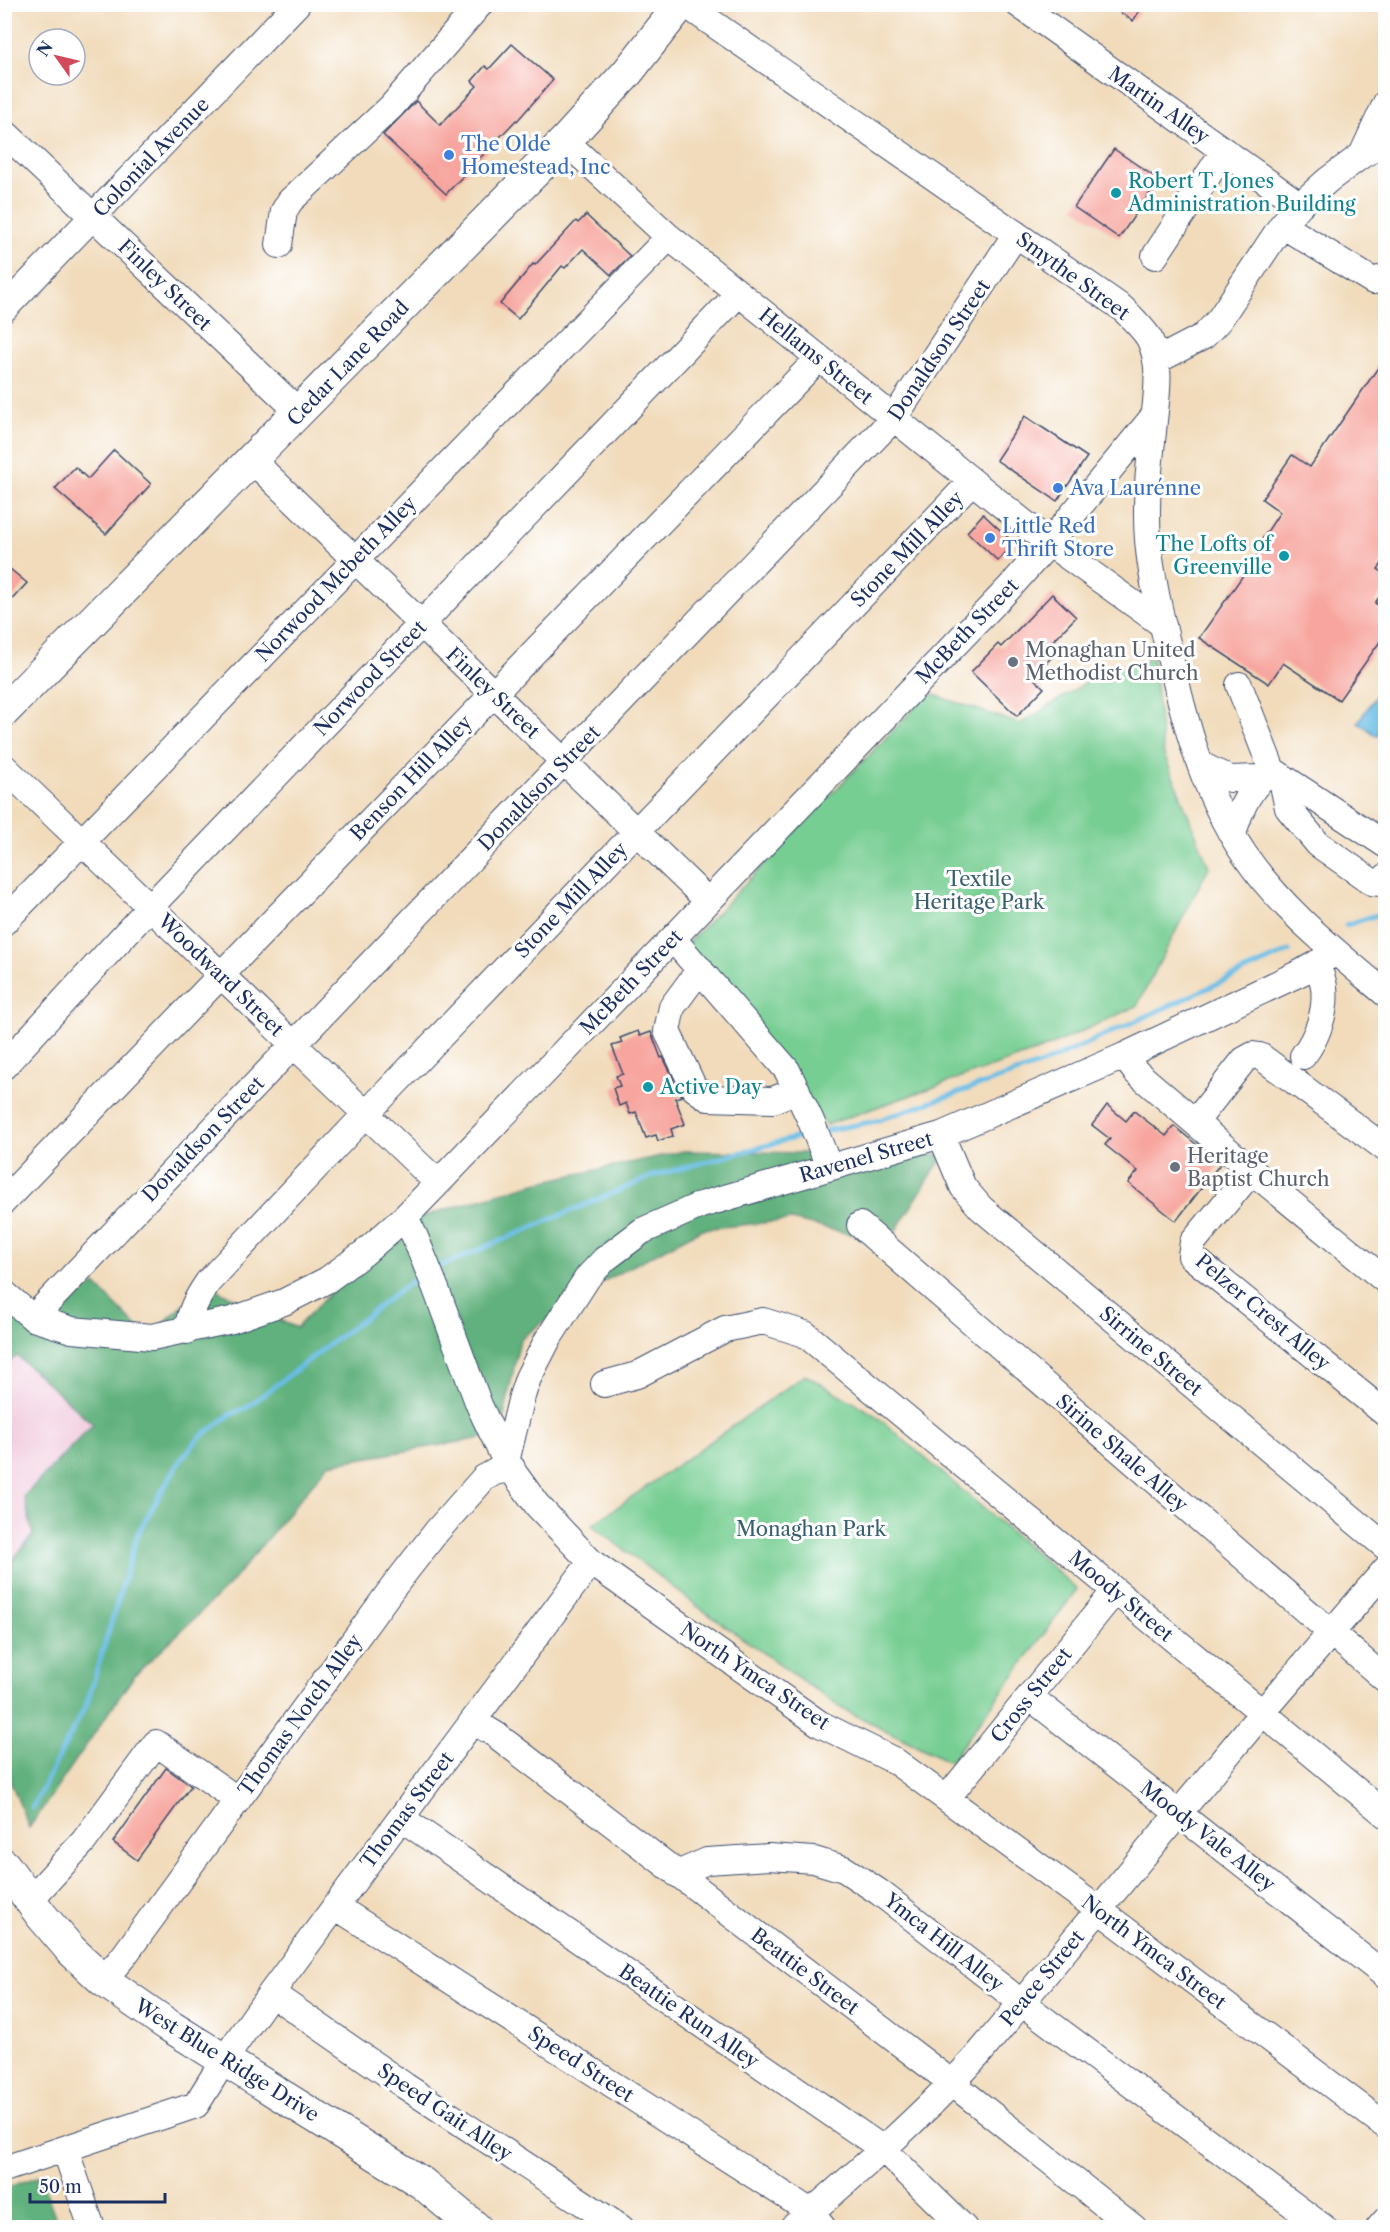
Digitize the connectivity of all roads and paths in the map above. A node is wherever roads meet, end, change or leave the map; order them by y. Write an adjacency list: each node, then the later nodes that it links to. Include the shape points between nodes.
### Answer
1 (297, 4): 13 (street, Colonial Avenue)
2 (480, 4): 17 (street, via 391,107 290,201 284,211)
3 (681, 4): 8 (main road, Cedar Lane Road, via 627,73)
4 (685, 4): 15 (street, Smythe Street)
5 (1018, 4): 10 (street, Martin Alley)
6 (1386, 102): 11 (street)
7 (4, 132): 13 (street, Finley Street)
8 (565, 141): 16 (street, Hellams Street); 24 (main road, Cedar Lane Road)
9 (1386, 142): 11 (street)
10 (1224, 151): 12 (street, Martin Alley); 18 (street)
11 (1362, 155): 12 (street)
12 (1300, 205): 14 (street)
13 (93, 216): 21 (street, Colonial Avenue); 24 (street, Finley Street)
14 (1282, 225): 19 (street, via 1373,281); 23 (street, via 1219,320 1204,336)
15 (1016, 234): 23 (street, Smythe Street, via 1122,308 1148,338); 26 (street, Donaldson Street)
16 (669, 237): 20 (street, Hellams Street); 30 (street, Norwood Mcbeth Alley)
17 (279, 245)
18 (1155, 256)
19 (1386, 277)
20 (738, 293): 22 (street, Hellams Street); 31 (street, Norwood Street)
21 (4, 309)
22 (819, 358): 26 (street, Hellams Street); 34 (street, Benson Hill Alley)
23 (1156, 361): 25 (street, Smythe Street)
24 (299, 412): 27 (main road, Cedar Lane Road)
25 (1154, 416): 29 (street, McBeth Street); 32 (street, Smythe Street, via 1146,503 1150,559)
26 (894, 418): 28 (street, Hellams Street); 36 (street, Donaldson Street)
27 (252, 460): 30 (street, Finley Street); 35 (main road, Cedar Lane Road)
28 (972, 481): 29 (street, Hellams Street); 40 (street, Stone Mill Alley)
29 (1049, 543): 32 (street, Hellams Street); 45 (street, McBeth Street)
30 (356, 560): 31 (street, Finley Street); 42 (street, Norwood Mcbeth Alley)
31 (422, 623): 34 (street, Finley Street); 46 (street, Norwood Street)
32 (1163, 625): 37 (street, Smythe Street)
33 (1239, 685): 39 (street)
34 (494, 693): 36 (street, Finley Street); 51 (street, Benson Hill Alley)
35 (4, 711)
36 (564, 761): 40 (street, Finley Street); 53 (street, Donaldson Street)
37 (1201, 765): 39 (street, via 1230,779); 41 (street, Smythe Street)
38 (4, 767): 42 (street, Woodward Street)
39 (1271, 775): 41 (street, via 1243,806); 43 (street); 44 (street, via 1288,808 1318,844 1372,882 1381,883)
40 (636, 831): 45 (street, Finley Street); 58 (street, Stone Mill Alley)
41 (1233, 835): 49 (street, Smythe Street)
42 (82, 842): 46 (street, Woodward Street); 47 (street, Norwood Mcbeth Alley)
43 (1386, 845)
44 (1386, 877)
45 (708, 901): 48 (street, McBeth Street)
46 (150, 907): 51 (street, Woodward Street); 56 (street, Norwood Street)
47 (4, 922)
48 (673, 939): 50 (street); 64 (street, McBeth Street)
49 (1326, 958): 52 (street, Smythe Street); 54 (street, Ravenel Street); 55 (street, via 1324,1006 1313,1043)
50 (700, 969): 57 (street, via 787,1070); 57 (street, via 672,1007 667,1031 694,1088 708,1098 773,1100)
51 (221, 975): 53 (street, Woodward Street); 65 (street, Benson Hill Alley)
52 (1382, 984)
53 (294, 1044): 58 (street, Woodward Street); 70 (street, Donaldson Street)
54 (1124, 1056): 59 (street, via 1136,1072); 60 (street, Ravenel Street)
55 (1303, 1056)
56 (4, 1066)
57 (797, 1090): 62 (street)
58 (366, 1114): 64 (street, Woodward Street); 71 (street, Stone Mill Alley, via 208,1282 189,1315)
59 (1196, 1121): 61 (street, via 1253,1054); 63 (street)
60 (941, 1135): 62 (street, Ravenel Street); 75 (street, Sirrine Street, via 963,1187 981,1208)
61 (1386, 1149)
62 (825, 1156): 74 (street, Ravenel Street, via 656,1223 605,1259 577,1290 532,1371 522,1396)
63 (1252, 1172): 68 (street); 73 (street, Pelzer Crest Alley, via 1193,1242 1191,1256)
64 (438, 1183): 66 (street, McBeth Street)
65 (4, 1201)
66 (405, 1217): 71 (street, McBeth Street, via 364,1253 307,1291 232,1320); 74 (street, North Ymca Street, via 479,1405)
67 (860, 1225): 79 (street, Sirine Shale Alley)
68 (1386, 1281)
69 (4, 1293): 70 (street, McBeth Street)
70 (33, 1318): 71 (street, McBeth Street, via 72,1330 106,1333 152,1336)
71 (187, 1330)
72 (604, 1384): 78 (street, Moody Street, via 638,1375 725,1329 763,1322 805,1334)
73 (1386, 1414)
74 (509, 1465): 76 (street, North Ymca Street, via 537,1505); 85 (street, Thomas Notch Alley, via 484,1478 437,1531)
75 (1386, 1547)
76 (591, 1562): 83 (street, Thomas Street); 84 (street, North Ymca Street, via 820,1724 895,1761)
77 (1386, 1569): 79 (street, Peace Street)
78 (1115, 1591): 81 (street, Cross Street); 82 (street, Moody Street)
79 (1331, 1634): 80 (street, Sirine Shale Alley); 82 (street, Peace Street)
80 (1386, 1680)
81 (1030, 1697): 84 (street, Cross Street); 86 (street, Moody Vale Alley)
82 (1262, 1713): 86 (street, Peace Street); 87 (street, Moody Street)
83 (473, 1721): 88 (street, Thomas Street); 90 (street, Beattie Street)
84 (947, 1798): 93 (street, North Ymca Street)
85 (238, 1800): 91 (street, via 156,1743 84,1841); 95 (street, Thomas Notch Alley)
86 (1180, 1814): 93 (street, Peace Street); 94 (street, Moody Vale Alley)
87 (1386, 1815)
88 (401, 1818): 92 (street, Thomas Street); 102 (street, Beattie Run Alley)
89 (4, 1865): 91 (main road, West Blue Ridge Drive)
90 (678, 1874): 97 (street, Ymca Hill Alley, via 706,1861 730,1858 828,1863 879,1892); 99 (street, Beattie Street)
91 (30, 1900): 95 (main road, West Blue Ridge Drive, via 71,1950)
92 (335, 1906): 96 (street, Thomas Street); 104 (street, Speed Street)
93 (1099, 1910): 97 (street, Peace Street); 100 (street, North Ymca Street)
94 (1386, 1976)
95 (103, 1980): 98 (main road, West Blue Ridge Drive)
96 (272, 1993): 98 (street, Thomas Street); 107 (street, Speed Gait Alley)
97 (1022, 2003): 99 (street, Peace Street); 110 (street, Ymca Hill Alley)
98 (224, 2060): 101 (street, Thomas Street, via 196,2105); 106 (main road, West Blue Ridge Drive, via 422,2183)
99 (952, 2083): 102 (street, Peace Street); 109 (street, Beattie Street)
100 (1386, 2126)
101 (65, 2149): 103 (street, Thomas Street); 105 (street)
102 (883, 2149): 104 (street, Peace Street); 108 (street, Beattie Run Alley)
103 (4, 2169)
104 (808, 2222)
105 (92, 2228)
106 (476, 2228)
107 (621, 2228)
108 (964, 2228)
109 (1134, 2228)
110 (1324, 2228)

